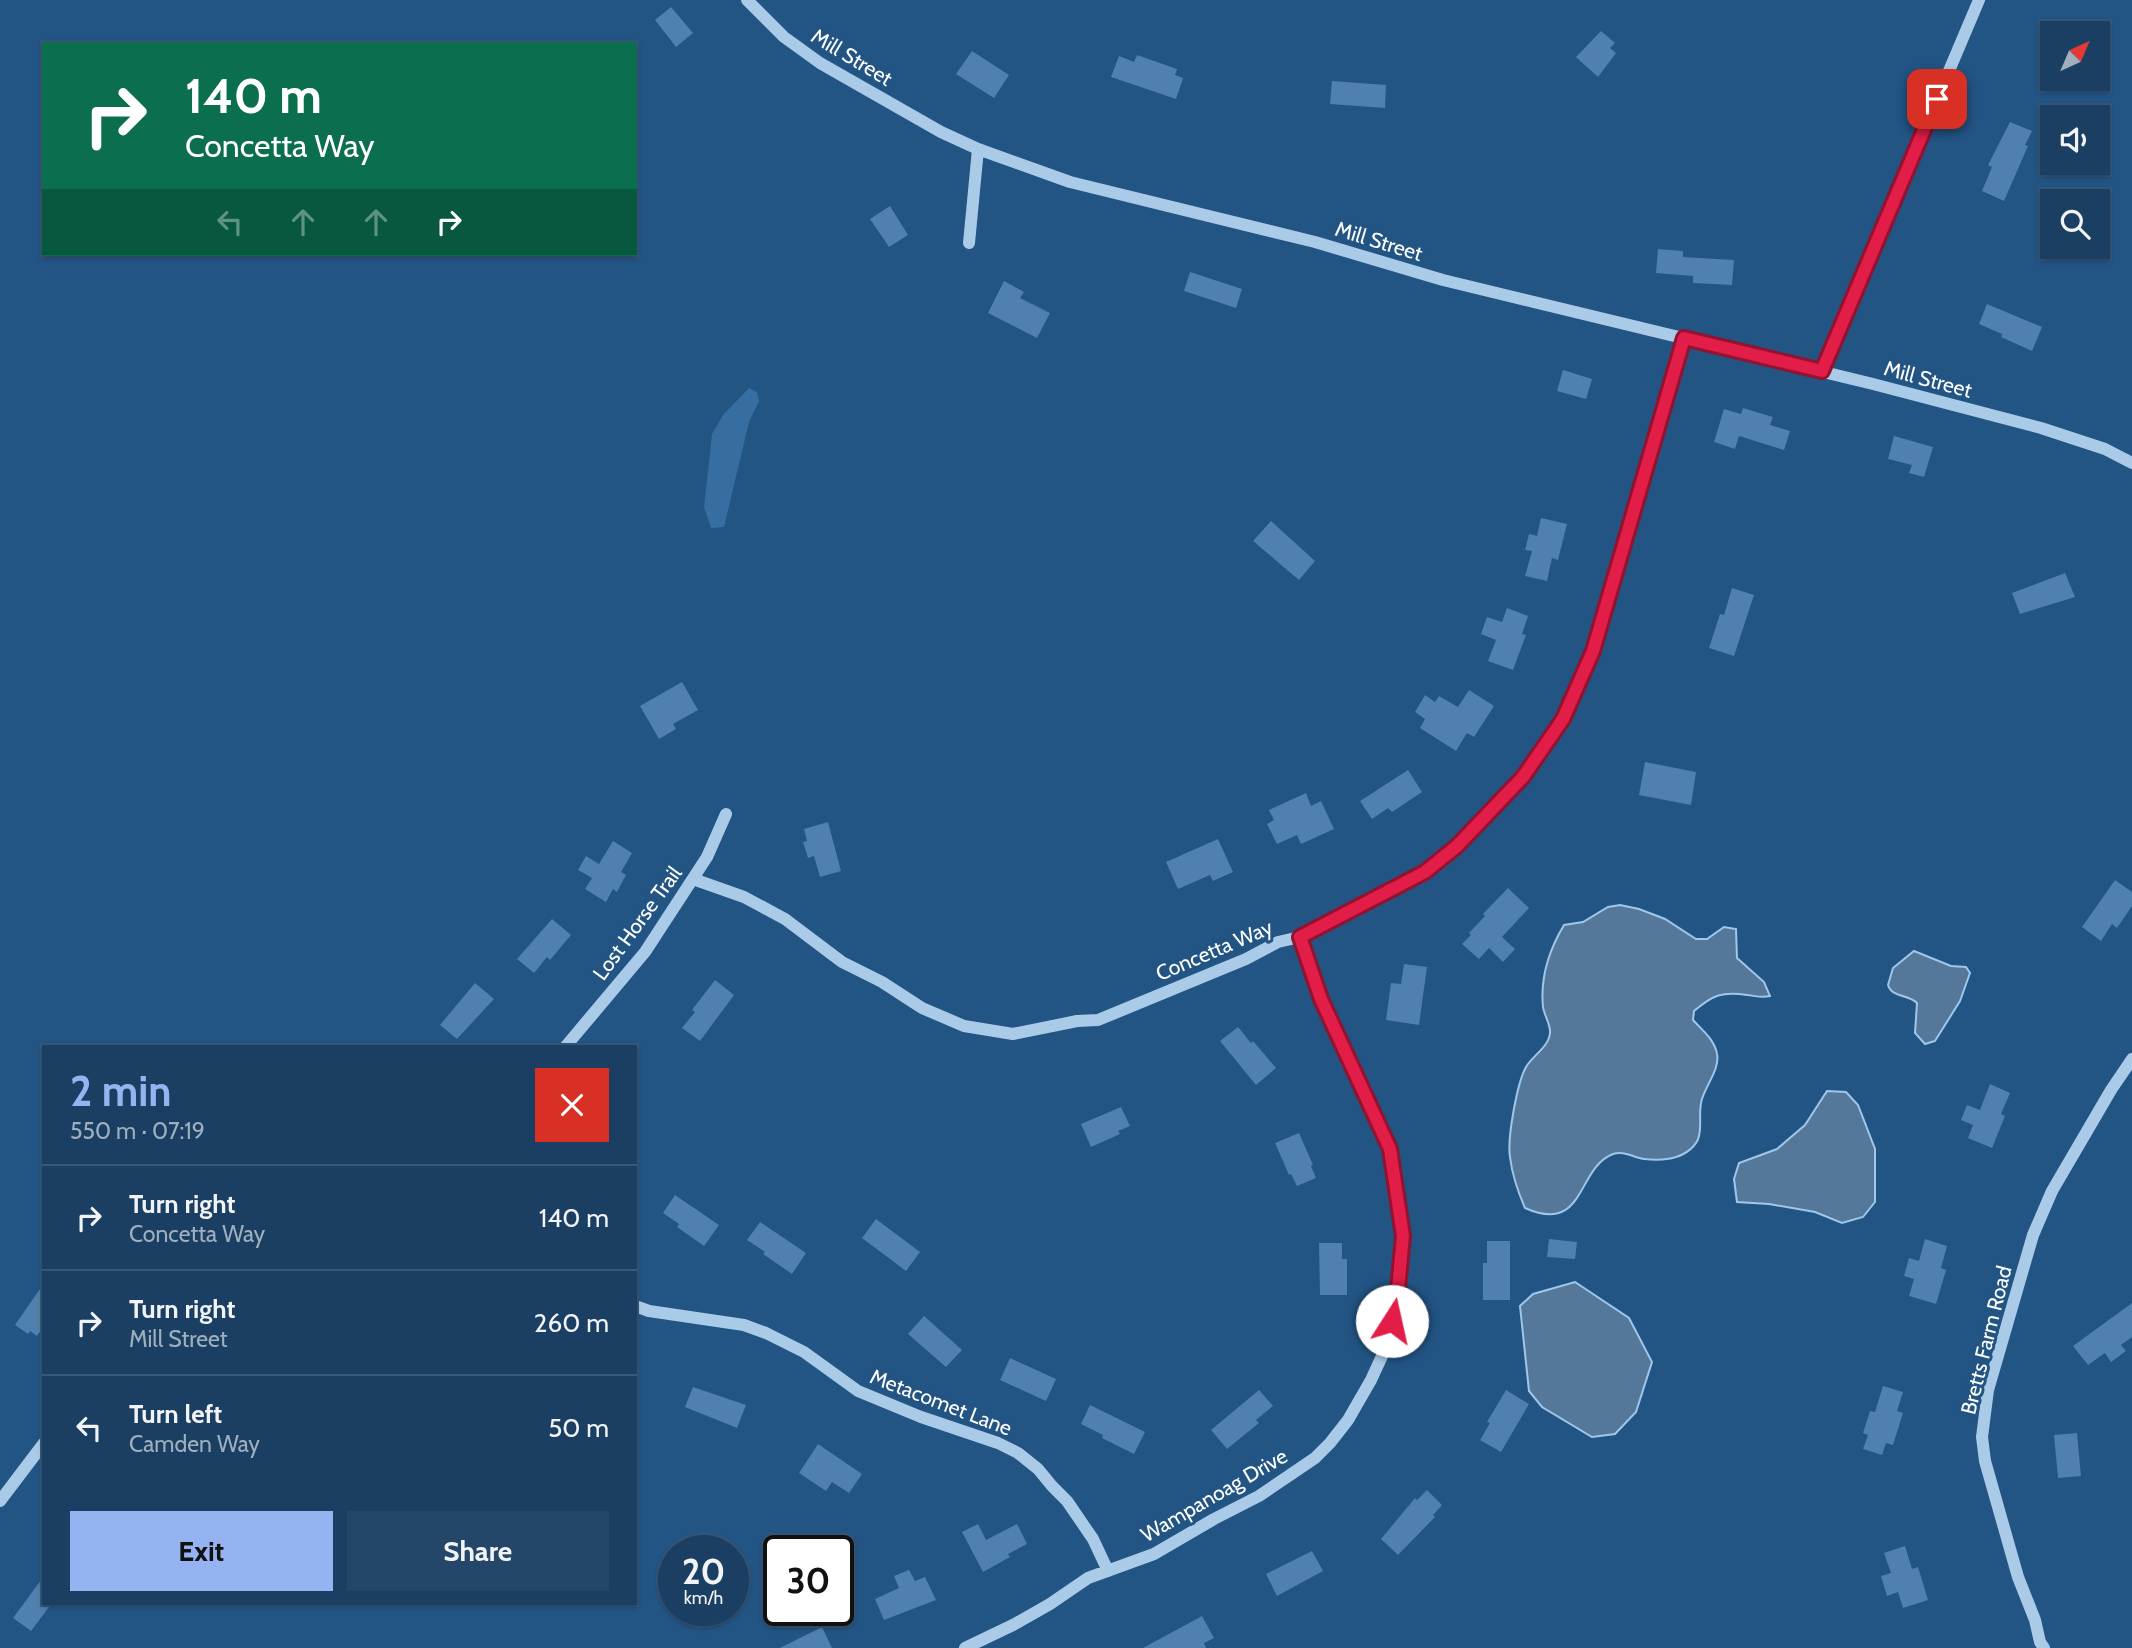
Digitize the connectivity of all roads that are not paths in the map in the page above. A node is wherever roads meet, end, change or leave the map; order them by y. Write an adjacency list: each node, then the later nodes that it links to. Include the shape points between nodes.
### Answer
1 (747, 0): 3 (street, Mill Street, via 784,37 820,63)
2 (1979, 0): 6 (street)
3 (978, 149): 4 (street); 5 (street, Mill Street, via 1070,182)
4 (969, 243)
5 (1684, 338): 6 (street, Mill Street); 10 (street, Concetta Way, via 1593,651 1563,719 1523,777 1457,846 1425,872)
6 (1822, 371): 7 (street, Mill Street, via 2041,428)
7 (2132, 463)
8 (726, 814): 9 (street, Lost Horse Trail)
9 (693, 879): 10 (street, Concetta Way, via 744,897 785,919 842,962 922,1008 964,1026 1013,1034 1098,1020 1278,942); 11 (street, Lost Horse Trail, via 645,952)
10 (1300, 937): 16 (street, Wampanoag Drive, via 1321,999 1390,1149 1403,1236 1388,1343 1349,1420 1315,1458 1259,1496 1154,1554)
11 (567, 1045)
12 (2132, 1059): 18 (street, Bretts Farm Road, via 2059,1180 2033,1235 1989,1390 1982,1437 1985,1461)
13 (637, 1307): 16 (street, Metacomet Lane, via 766,1333 804,1352 858,1391 1018,1453 1067,1501)
14 (42, 1446): 15 (street)
15 (0, 1501)
16 (1108, 1571): 17 (street, Wampanoag Drive)
17 (965, 1648)
18 (2044, 1648)

